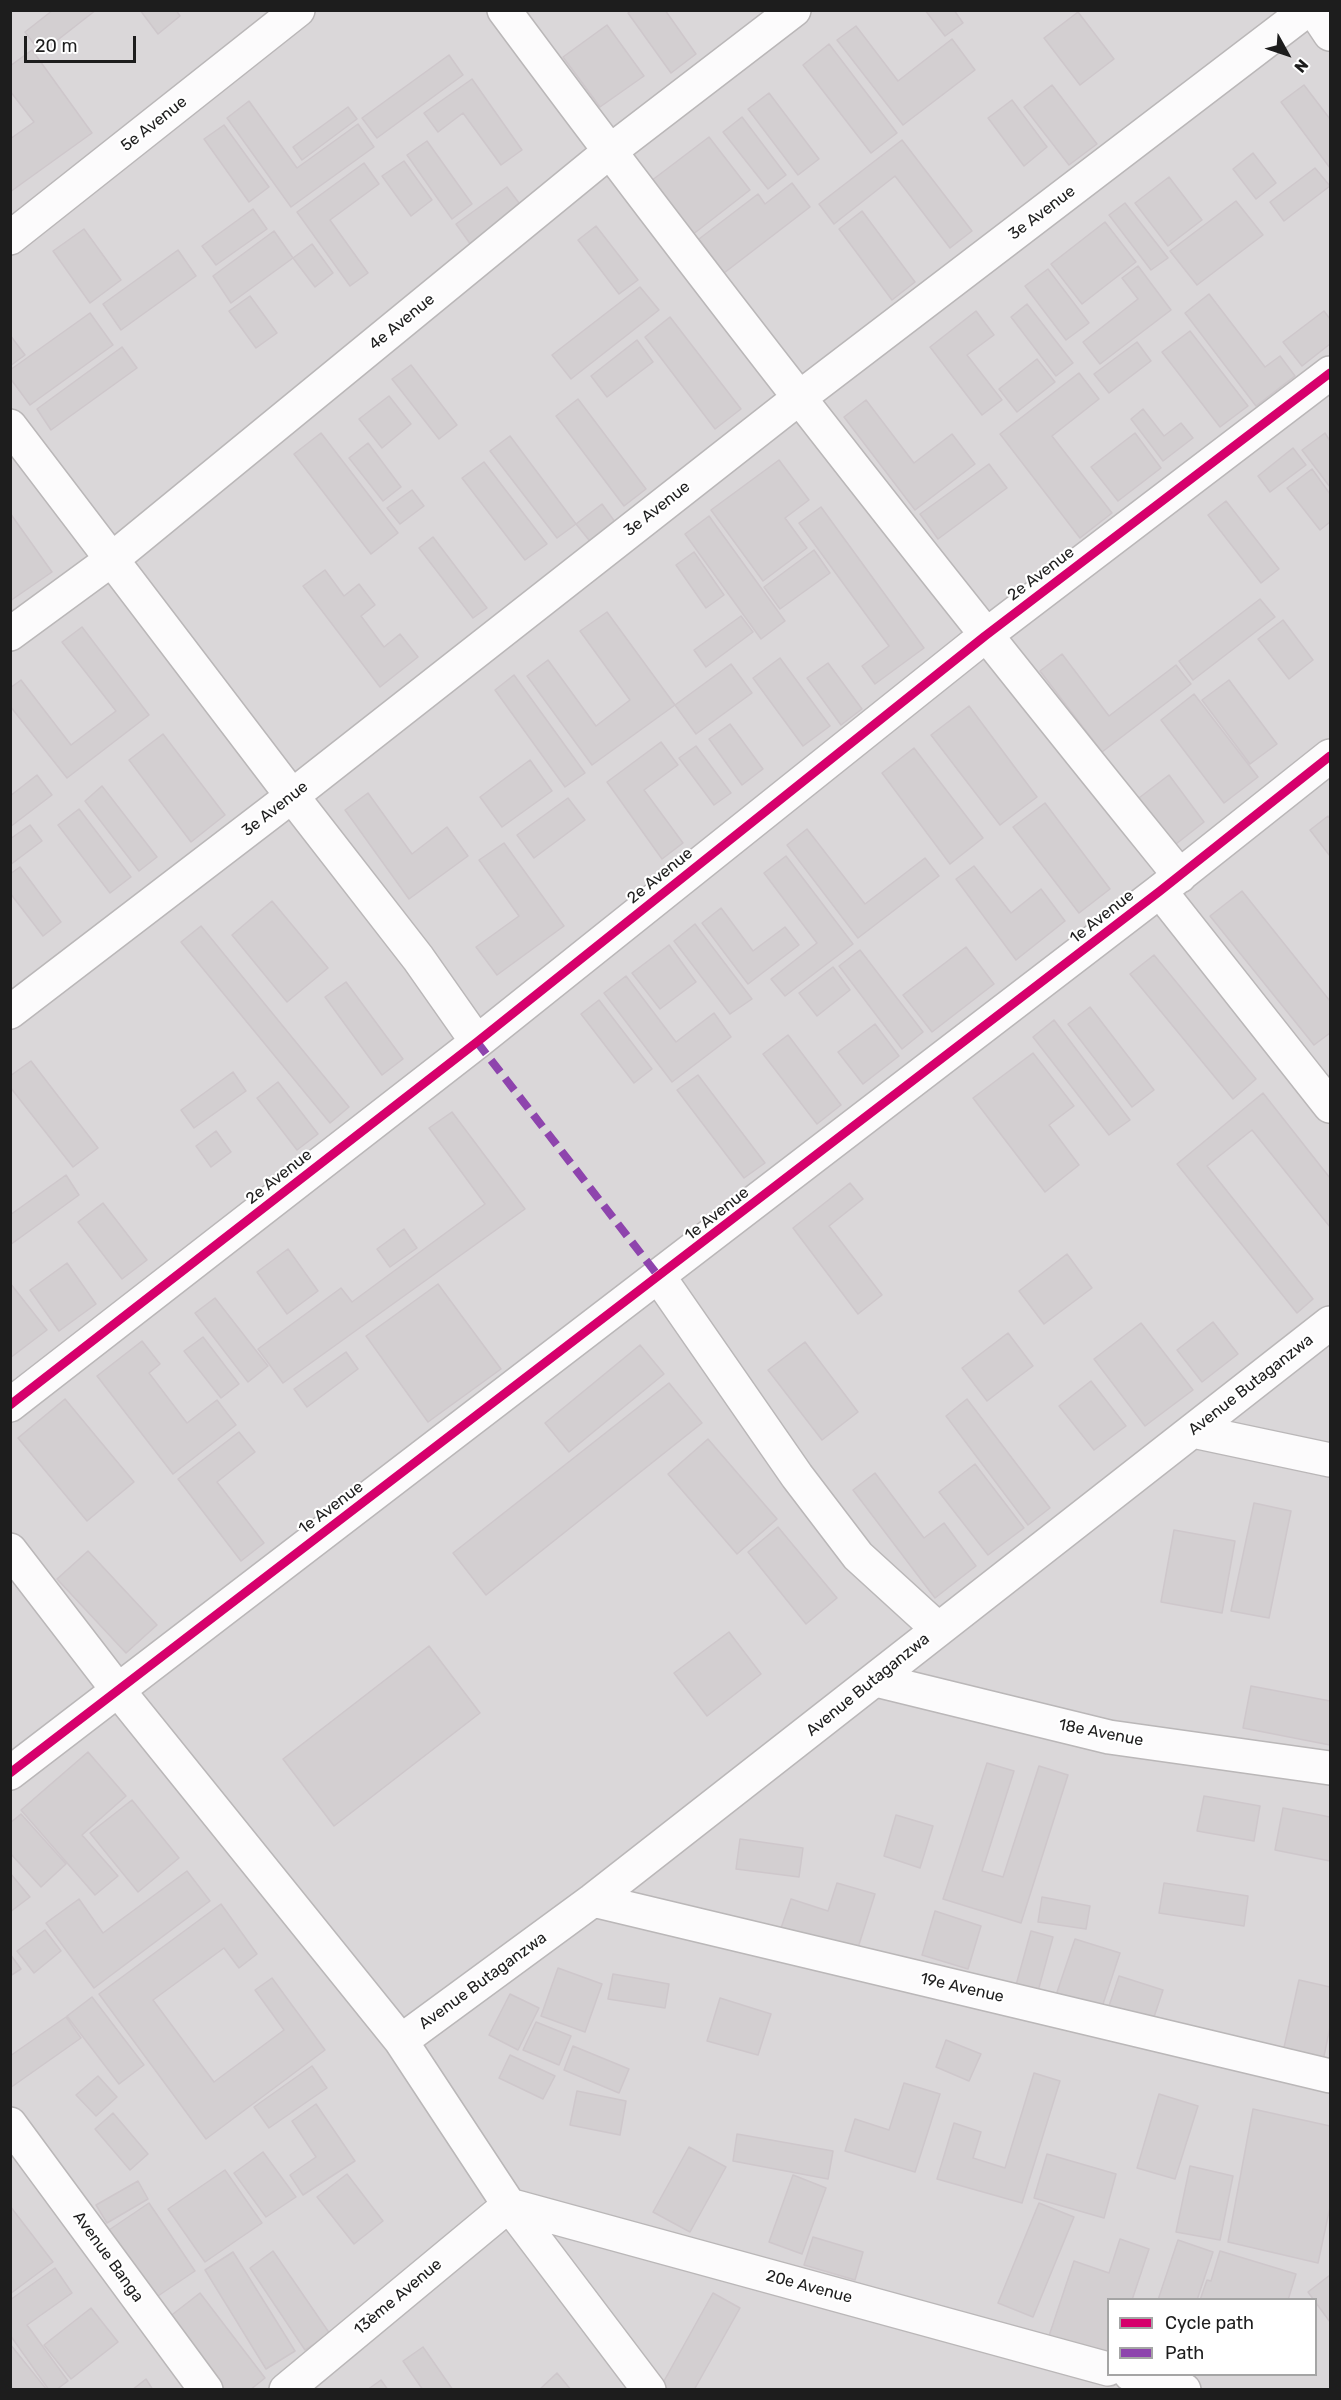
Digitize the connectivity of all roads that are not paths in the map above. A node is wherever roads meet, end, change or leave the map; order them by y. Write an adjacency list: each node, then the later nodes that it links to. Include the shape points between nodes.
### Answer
1 (298, 10): 8 (street, 5e Avenue)
2 (504, 10): 7 (street)
3 (794, 10): 7 (street, 4e Avenue)
4 (1307, 10): 10 (street, 3e Avenue)
5 (1314, 10): 6 (street)
6 (1330, 34)
7 (609, 152): 10 (street); 12 (street, 4e Avenue)
8 (10, 238)
9 (1330, 373): 14 (street, 2e Avenue)
10 (799, 398): 14 (street); 16 (street, 3e Avenue)
11 (10, 426): 12 (street)
12 (111, 560): 13 (street, 4e Avenue); 16 (street)
13 (10, 634)
14 (985, 636): 17 (street); 19 (street, 2e Avenue)
15 (1330, 756): 17 (street, 1e Avenue)
16 (292, 796): 18 (street, 3e Avenue); 19 (street, via 418,958)
17 (1170, 884): 20 (street); 21 (street, 1e Avenue)
18 (10, 1012)
19 (477, 1042): 23 (street, 2e Avenue)
20 (1330, 1106)
21 (659, 1277): 27 (street, via 797,1476 858,1556); 29 (street, 1e Avenue)
22 (1330, 1323): 24 (street, Avenue Butaganzwa)
23 (10, 1405)
24 (1193, 1431): 25 (street); 27 (street, Avenue Butaganzwa)
25 (1330, 1460)
26 (10, 1550): 29 (street)
27 (938, 1629): 28 (street, Avenue Butaganzwa)
28 (876, 1680): 30 (street, 18e Avenue, via 1109,1737); 32 (street, Avenue Butaganzwa)
29 (117, 1689): 31 (street, 1e Avenue); 33 (street)
30 (1330, 1768)
31 (10, 1773)
32 (592, 1900): 33 (street, Avenue Butaganzwa); 34 (street, 19e Avenue)
33 (401, 2041): 36 (street)
34 (1330, 2076)
35 (10, 2124): 39 (street, Avenue Banga)
36 (509, 2205): 37 (street, 20e Avenue); 40 (street, 13ème Avenue); 41 (street)
37 (1107, 2369)
38 (1137, 2376): 42 (street)
39 (206, 2390)
40 (286, 2390)
41 (649, 2390)
42 (1184, 2390)

